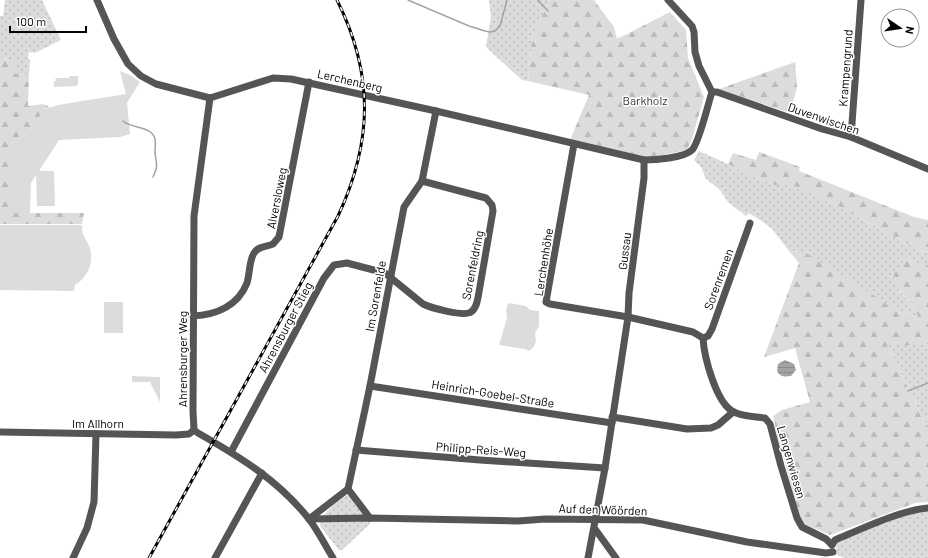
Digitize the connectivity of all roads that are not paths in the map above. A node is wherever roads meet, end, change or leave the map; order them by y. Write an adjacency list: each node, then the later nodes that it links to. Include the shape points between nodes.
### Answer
1 (97, 0): 6 (street, via 123,56 141,76 156,84)
2 (668, 0): 5 (street, via 692,26 698,66)
3 (861, 0): 8 (street, Krampengrund)
4 (309, 82): 6 (street, Lerchenberg, via 273,78); 7 (street, Lerchenberg); 15 (street, Alversloweg, via 279,237 274,244 257,249 253,254 247,282 233,303 207,316)
5 (712, 92): 8 (street, Duvenwischen); 10 (street, via 692,150 677,156)
6 (210, 98): 15 (street, Ahrensburger Weg, via 194,216)
7 (436, 111): 9 (street, Lerchenberg); 12 (street, Im Sorenfelde)
8 (851, 137): 11 (street, Duvenwischen)
9 (574, 144): 10 (street, Lerchenberg); 16 (street, Lerchenhöhe, via 546,302)
10 (644, 160): 16 (street, Gussau)
11 (928, 169)
12 (422, 181): 14 (street, Im Sorenfelde, via 404,207); 14 (street, Sorenfeldring, via 486,198 492,205 476,304 472,312 466,314 429,307)
13 (750, 223): 17 (street, Sorenremen, via 712,328)
14 (390, 276): 18 (street, Im Sorenfelde); 25 (street, Ahrensburger Stieg, via 371,268 347,263 334,265 324,278)
15 (193, 316): 21 (street, Ahrensburger Weg)
16 (628, 317): 17 (street, via 693,332); 20 (street, Gussau)
17 (704, 338): 19 (street, via 704,350 715,386 722,399)
18 (370, 386): 20 (street, Heinrich-Goebel-Straße); 24 (street, Im Sorenfelde)
19 (734, 412): 20 (street, Heinrich-Goebel-Straße, via 711,428 687,429); 34 (street, Langenwiesen, via 765,418 768,421 797,518 802,527 826,539)
20 (612, 420): 26 (street, Gussau)
21 (194, 430): 23 (street, Im Allhorn, via 190,434 176,435); 25 (street)
22 (0, 432): 23 (street, Im Allhorn)
23 (96, 434): 35 (street, via 94,502 87,528)
24 (356, 450): 26 (street, Philipp-Reis-Weg); 28 (street, Im Sorenfelde)
25 (231, 452): 27 (street)
26 (605, 468): 32 (street, Gussau)
27 (262, 473): 31 (street); 36 (street)
28 (348, 489): 30 (street); 31 (street)
29 (928, 508): 34 (street, via 888,519 836,540)
30 (370, 518): 31 (street, Auf den Wöörden); 32 (street, Auf den Wöörden)
31 (309, 519): 37 (street)
32 (596, 520): 33 (street, Gussau); 34 (street, Auf den Wöörden, via 643,520 747,542 826,553)
33 (595, 529): 38 (street, Gussau); 39 (street)
34 (832, 551)
35 (73, 558)
36 (215, 558)
37 (333, 558)
38 (588, 558)
39 (616, 558)

